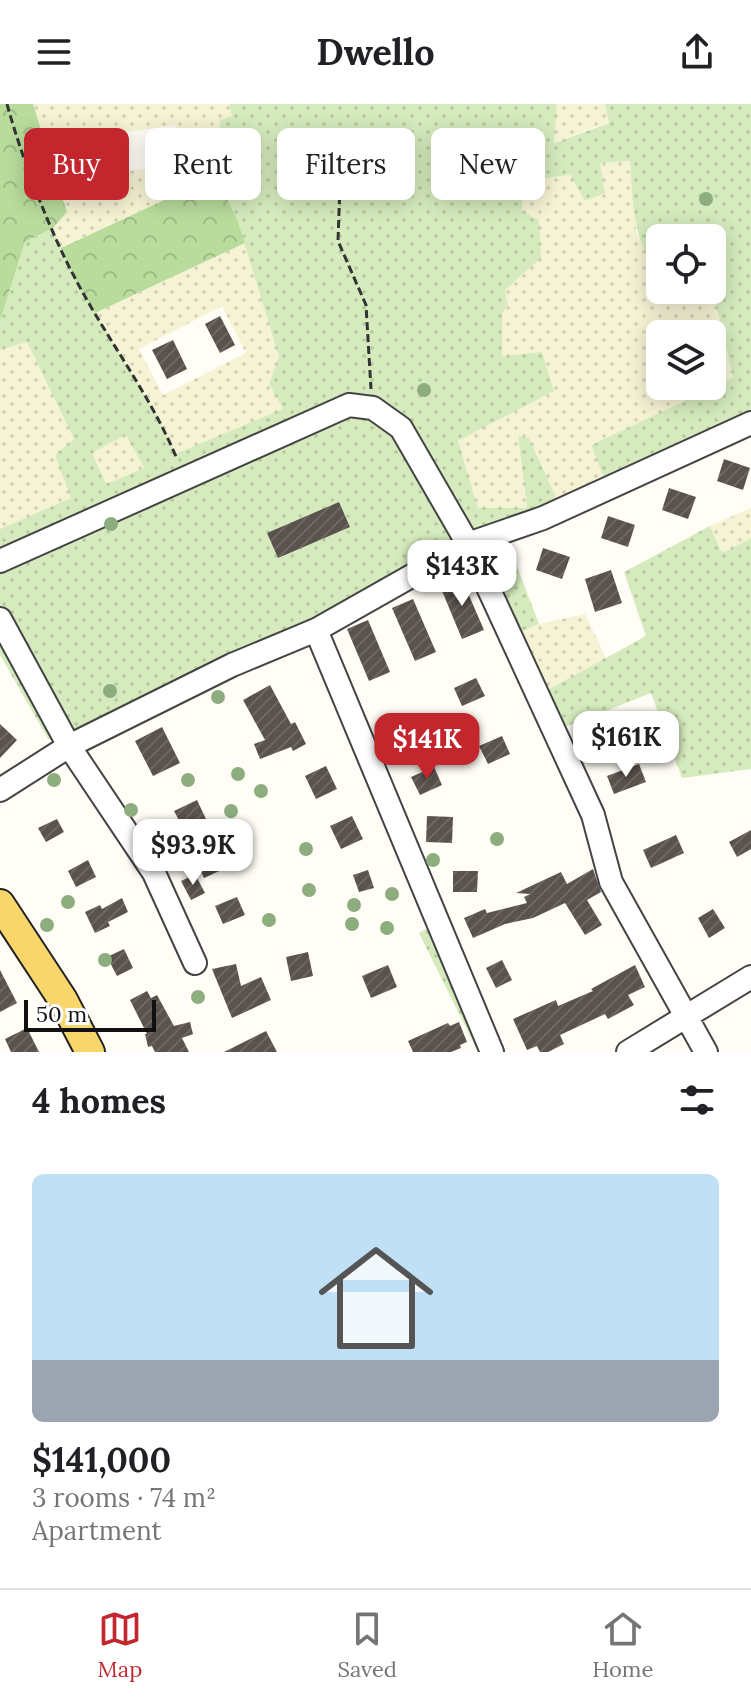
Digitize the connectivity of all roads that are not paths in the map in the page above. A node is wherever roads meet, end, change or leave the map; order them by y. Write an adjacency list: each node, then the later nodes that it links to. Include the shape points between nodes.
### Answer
1 (751, 423): 2 (street, via 543,518)
2 (468, 544): 3 (street, via 401,428 373,408 349,405); 5 (street); 11 (street, via 593,815 611,882)
3 (0, 561)
4 (0, 619): 6 (street)
5 (316, 630): 6 (street, via 232,665); 13 (street)
6 (69, 746): 7 (street); 9 (street, via 154,873)
7 (0, 790)
8 (0, 904): 12 (main road)
9 (195, 963)
10 (751, 977): 11 (street)
11 (687, 1017): 14 (street); 15 (street)
12 (90, 1052)
13 (492, 1052)
14 (628, 1052)
15 (706, 1052)

